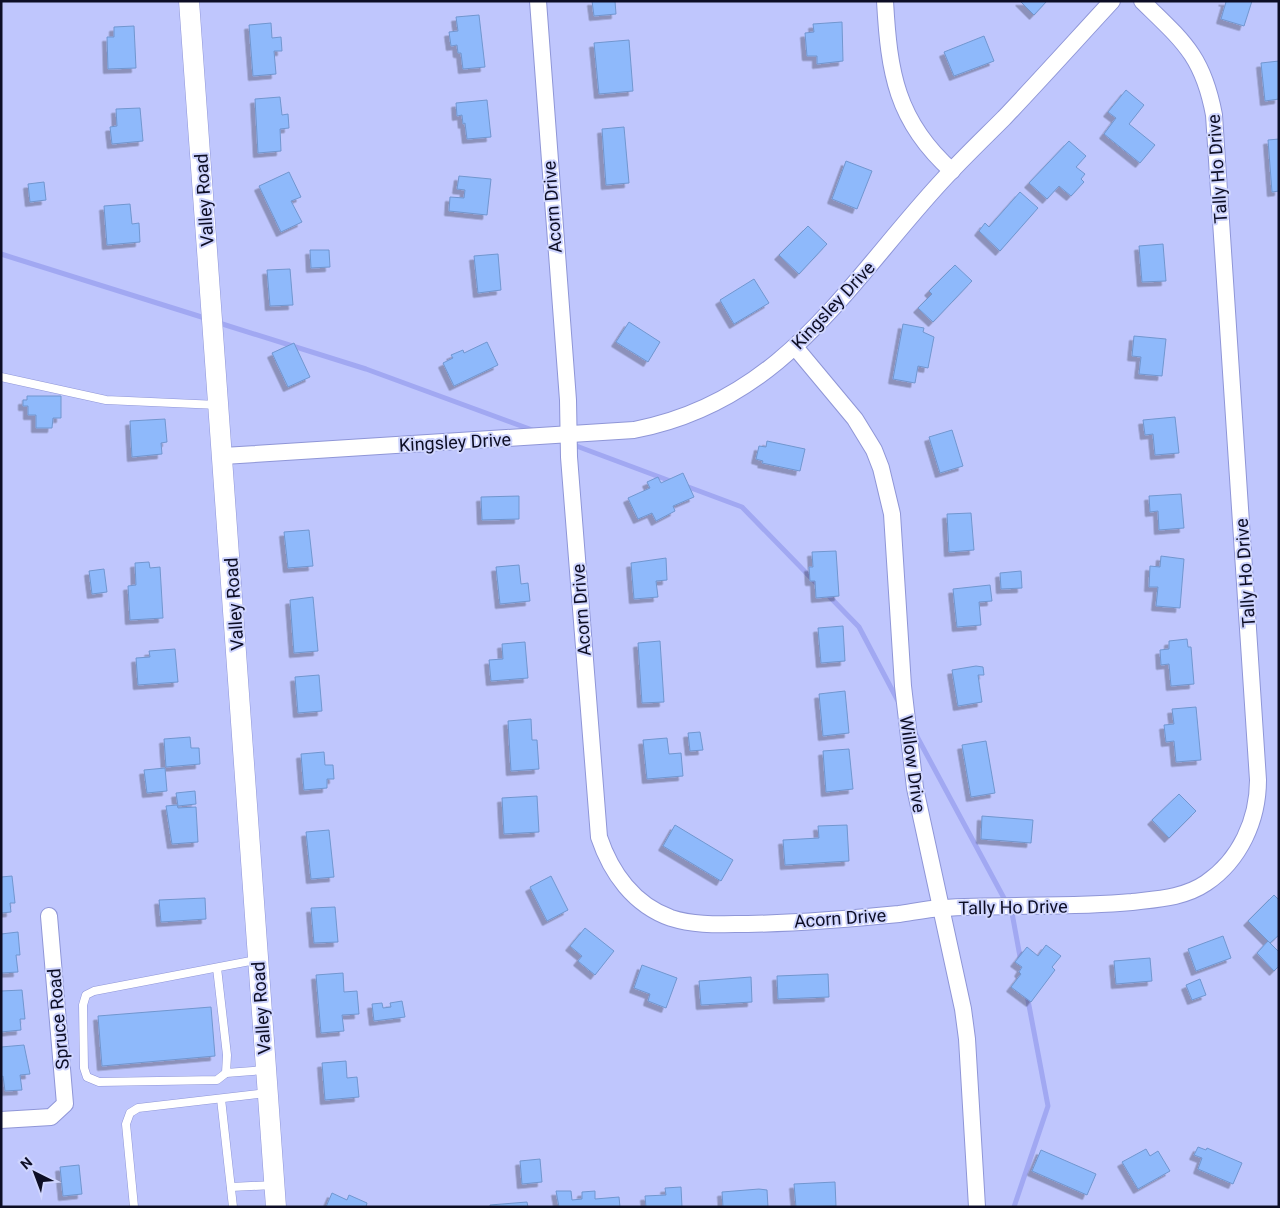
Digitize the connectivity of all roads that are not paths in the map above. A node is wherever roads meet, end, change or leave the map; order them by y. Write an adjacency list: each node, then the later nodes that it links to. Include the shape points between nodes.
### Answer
1 (189, 1): 9 (street, Valley Road)
2 (538, 1): 10 (street, Acorn Drive)
3 (885, 1): 6 (street, via 890,64 908,117 926,145)
4 (1112, 1): 6 (street, Kingsley Drive)
5 (1142, 1): 12 (street, Tally Ho Drive, via 1178,35 1194,56 1209,88 1214,115 1258,780 1255,813 1238,851 1227,865 1207,883 1176,896 1107,904)
6 (952, 171): 7 (street, Kingsley Drive, via 833,310)
7 (795, 347): 10 (street, Kingsley Drive, via 744,387 680,418 634,430); 12 (street, Willow Drive, via 856,419 881,468 892,514 903,686 915,788)
8 (1, 377): 9 (lane, via 106,400)
9 (220, 405): 11 (street, Valley Road)
10 (568, 435): 11 (street, Kingsley Drive); 12 (street, Acorn Drive, via 596,819 603,850 627,888 653,910 671,918 716,925 900,914)
11 (223, 456): 14 (street, Valley Road)
12 (941, 908): 26 (street, Willow Drive, via 967,1039)
13 (49, 916): 20 (street, Spruce Road, via 66,1104 51,1117)
14 (258, 960): 15 (lane); 16 (street, Valley Road)
15 (216, 968): 17 (lane, via 227,1055); 17 (lane, via 86,995 83,1005 84,1068 87,1078 100,1082 217,1080)
16 (265, 1070): 17 (lane); 18 (street, Valley Road)
17 (226, 1073)
18 (268, 1093): 19 (lane); 21 (street, Valley Road)
19 (221, 1099): 22 (lane); 23 (lane, via 138,1108 130,1113 126,1124)
20 (1, 1120)
21 (274, 1185): 22 (lane); 25 (street, Valley Road)
22 (231, 1187): 24 (lane)
23 (134, 1207)
24 (233, 1207)
25 (276, 1207)
26 (977, 1207)

